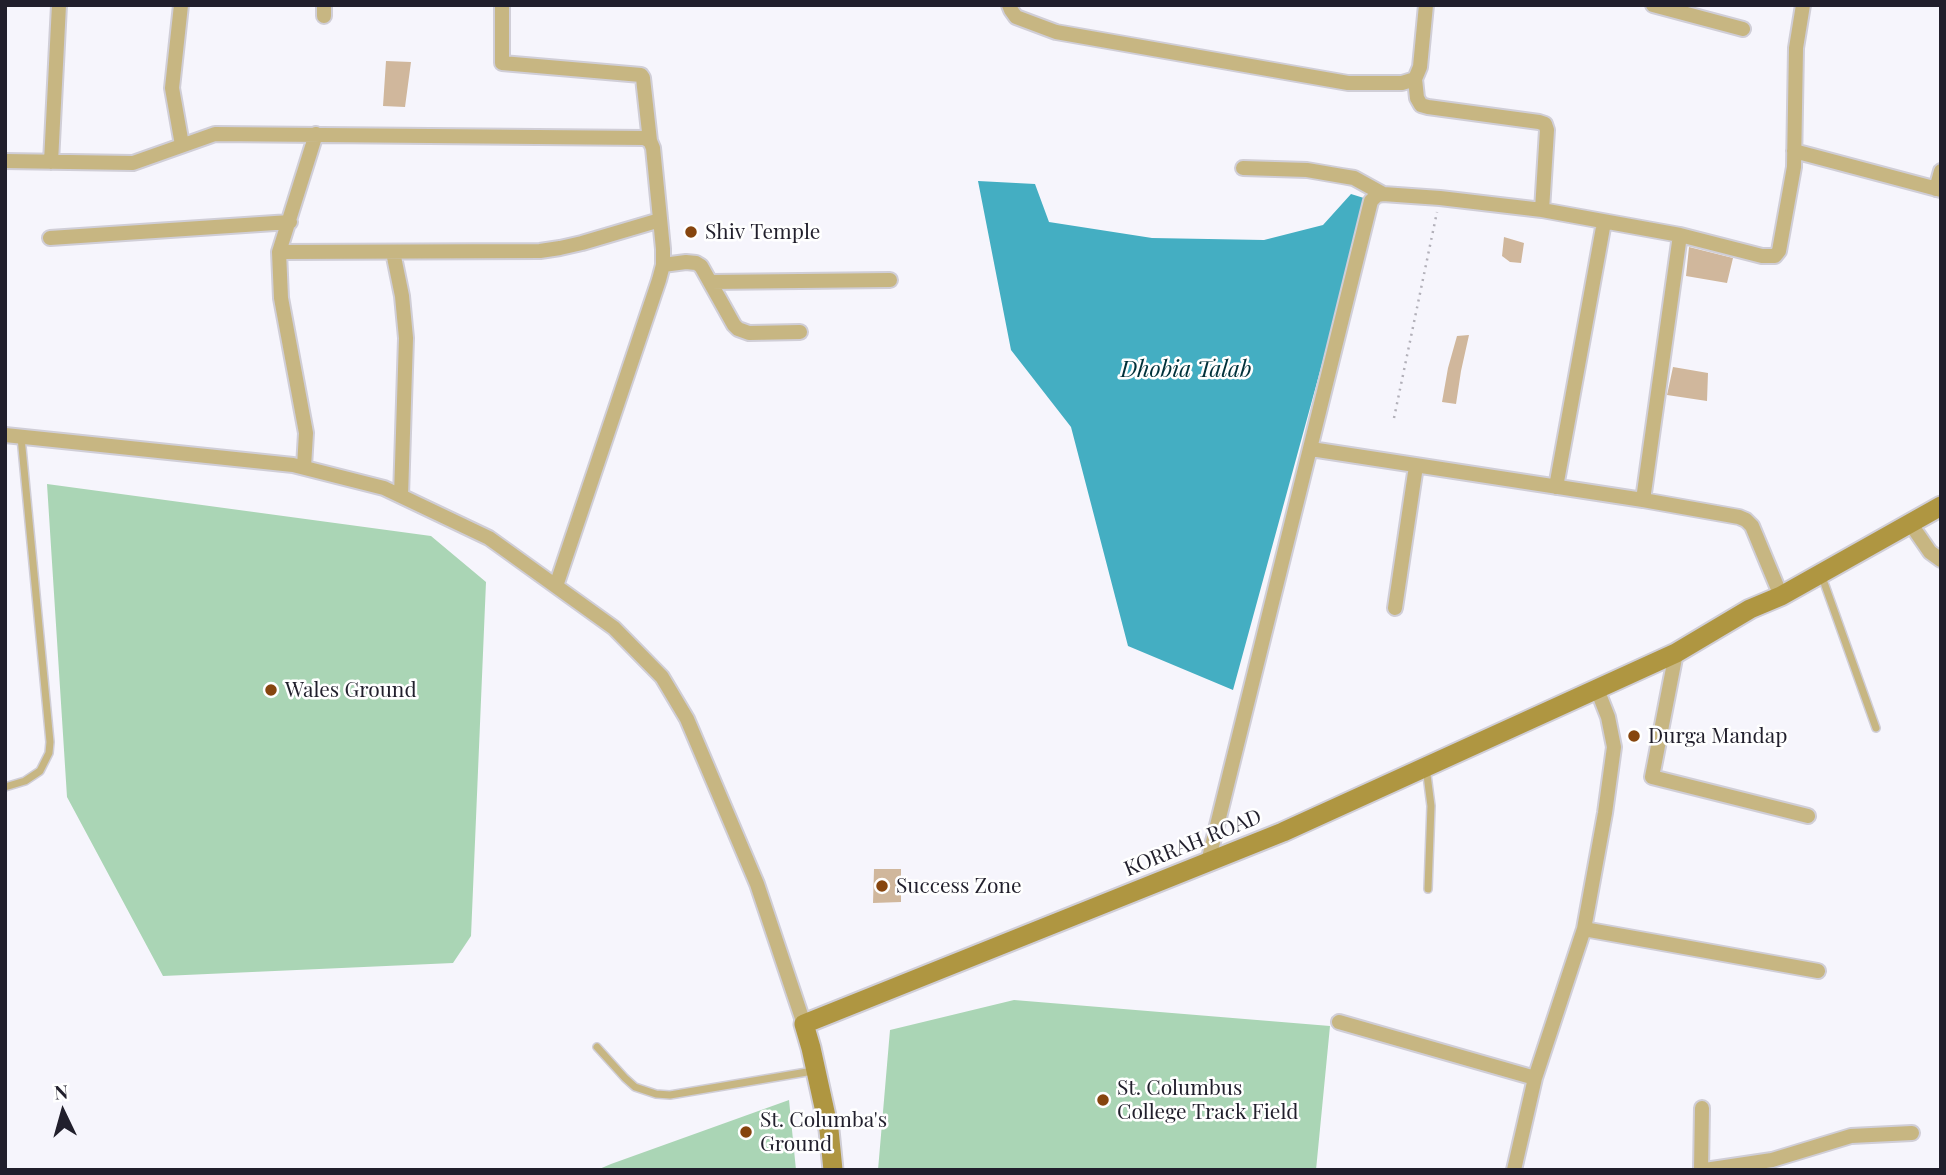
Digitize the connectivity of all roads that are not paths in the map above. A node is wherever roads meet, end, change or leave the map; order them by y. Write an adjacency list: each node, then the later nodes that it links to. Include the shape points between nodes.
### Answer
1 (59, 5): 15 (street)
2 (181, 5): 12 (street, via 172,88)
3 (502, 5): 11 (street, via 502,63 641,75)
4 (1009, 5): 9 (street, via 1016,17 1056,32 1348,83)
5 (1426, 5): 9 (street)
6 (1653, 5): 8 (street)
7 (1804, 5): 13 (street, via 1796,48)
8 (1743, 29)
9 (1415, 79): 20 (street, via 1421,105 1545,124)
10 (316, 134): 11 (street); 12 (street, via 215,134); 22 (street)
11 (650, 141): 21 (street)
12 (182, 145): 15 (street, via 132,163)
13 (1794, 151): 18 (street); 24 (street, via 1777,254 1762,256)
14 (5, 161): 15 (street)
15 (51, 162)
16 (1243, 168): 19 (street, via 1307,170 1354,178)
17 (1941, 171): 18 (street)
18 (1938, 190)
19 (1383, 194): 20 (street); 34 (street, via 1369,206)
20 (1542, 210): 23 (street)
21 (660, 220): 27 (street, via 560,248); 28 (street)
22 (290, 222): 25 (street); 26 (street)
23 (1604, 222): 24 (street); 37 (street)
24 (1680, 235): 39 (street)
25 (50, 238)
26 (279, 252): 27 (street); 36 (street, via 281,298 306,433)
27 (393, 252): 38 (street, via 406,338)
28 (663, 265): 30 (street, via 696,263); 44 (street)
29 (890, 281): 30 (street)
30 (710, 282): 31 (street, via 738,330)
31 (800, 332)
32 (5, 435): 33 (street)
33 (21, 437): 36 (street); 51 (lane, via 50,742 40,771)
34 (1311, 449): 35 (street); 53 (street)
35 (1416, 466): 37 (street); 46 (street)
36 (304, 467): 38 (street)
37 (1556, 487): 39 (street)
38 (401, 496): 44 (street, via 489,538)
39 (1643, 500): 45 (street, via 1746,520)
40 (1941, 506): 41 (main road, KORRAH ROAD)
41 (1910, 523): 42 (street); 43 (main road, KORRAH ROAD)
42 (1941, 560)
43 (1821, 573): 45 (main road, KORRAH ROAD); 49 (lane)
44 (556, 586): 58 (street, via 614,628 653,667 687,719 757,884)
45 (1782, 596): 47 (main road, KORRAH ROAD, via 1750,609)
46 (1395, 608)
47 (1676, 653): 48 (main road, KORRAH ROAD); 52 (street, via 1652,777)
48 (1597, 689): 50 (main road, KORRAH ROAD); 55 (street, via 1614,747)
49 (1876, 728)
50 (1426, 767): 53 (main road, KORRAH ROAD); 54 (lane, via 1431,806)
51 (5, 787)
52 (1808, 816)
53 (1208, 862): 58 (main road, KORRAH ROAD)
54 (1428, 889)
55 (1584, 929): 56 (street); 61 (street)
56 (1818, 971)
57 (1339, 1022): 61 (street)
58 (804, 1024): 60 (main road)
59 (597, 1046): 60 (lane, via 625,1079 656,1094)
60 (817, 1071): 64 (main road)
61 (1535, 1078): 65 (street)
62 (1702, 1108): 66 (street)
63 (1912, 1133): 66 (street, via 1851,1136 1772,1160)
64 (834, 1170)
65 (1514, 1170)
66 (1703, 1170)

